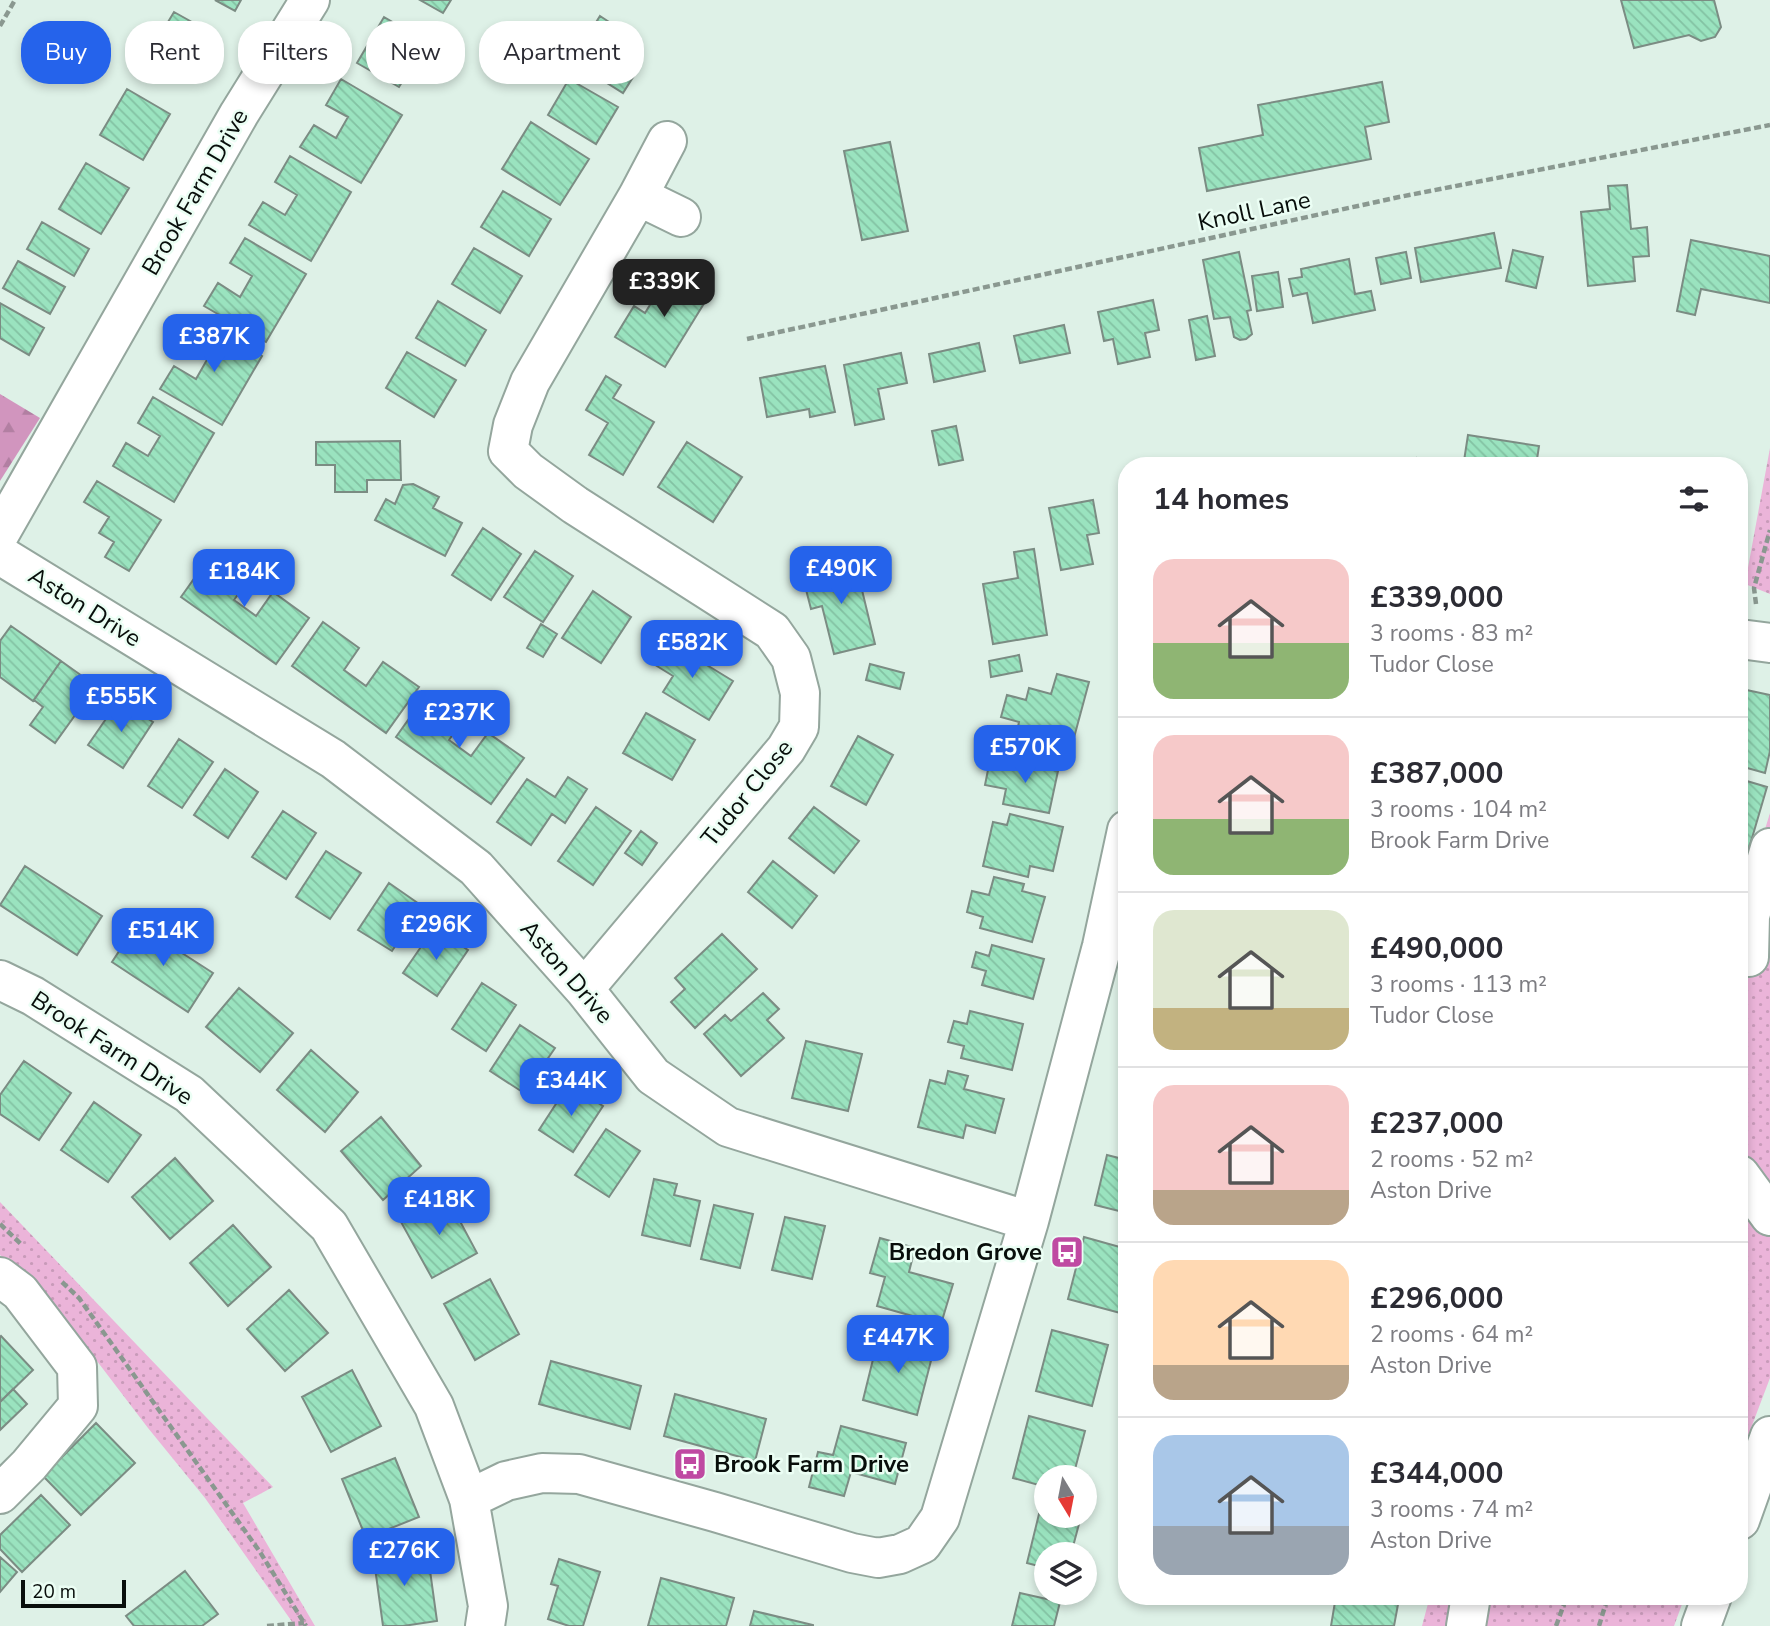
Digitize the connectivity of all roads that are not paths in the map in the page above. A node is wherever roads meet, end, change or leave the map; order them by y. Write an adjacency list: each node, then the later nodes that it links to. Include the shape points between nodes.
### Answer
1 (310, 0): 5 (street, Brook Farm Drive, via 239,114)
2 (667, 141): 3 (street, Tudor Close)
3 (638, 196): 4 (street); 12 (street, Tudor Close, via 530,382 513,425 492,452 772,631 791,658 800,693 799,727 786,749)
4 (681, 217)
5 (0, 533)
6 (0, 555): 12 (street, Aston Drive, via 333,759 476,868)
7 (1770, 848): 10 (street, via 1750,916)
8 (1118, 912): 9 (street)
9 (1114, 949): 15 (street)
10 (1753, 960)
11 (0, 980): 20 (street, Brook Farm Drive, via 189,1094 330,1226 435,1406)
12 (584, 989): 15 (street, Aston Drive, via 653,1076 727,1127)
13 (1748, 1186): 14 (street)
14 (1770, 1216)
15 (1030, 1221): 20 (street, via 940,1518 922,1544 878,1558 852,1553 579,1474 542,1473 506,1481)
16 (0, 1278): 18 (street, via 20,1292 77,1367 78,1406)
17 (1770, 1436): 19 (street)
18 (0, 1494)
19 (1748, 1498)
20 (469, 1499): 23 (street, Brook Farm Drive, via 488,1606)
21 (1470, 1605): 24 (street)
22 (1709, 1605): 25 (street)
23 (485, 1626)
24 (1466, 1626)
25 (1701, 1626)

